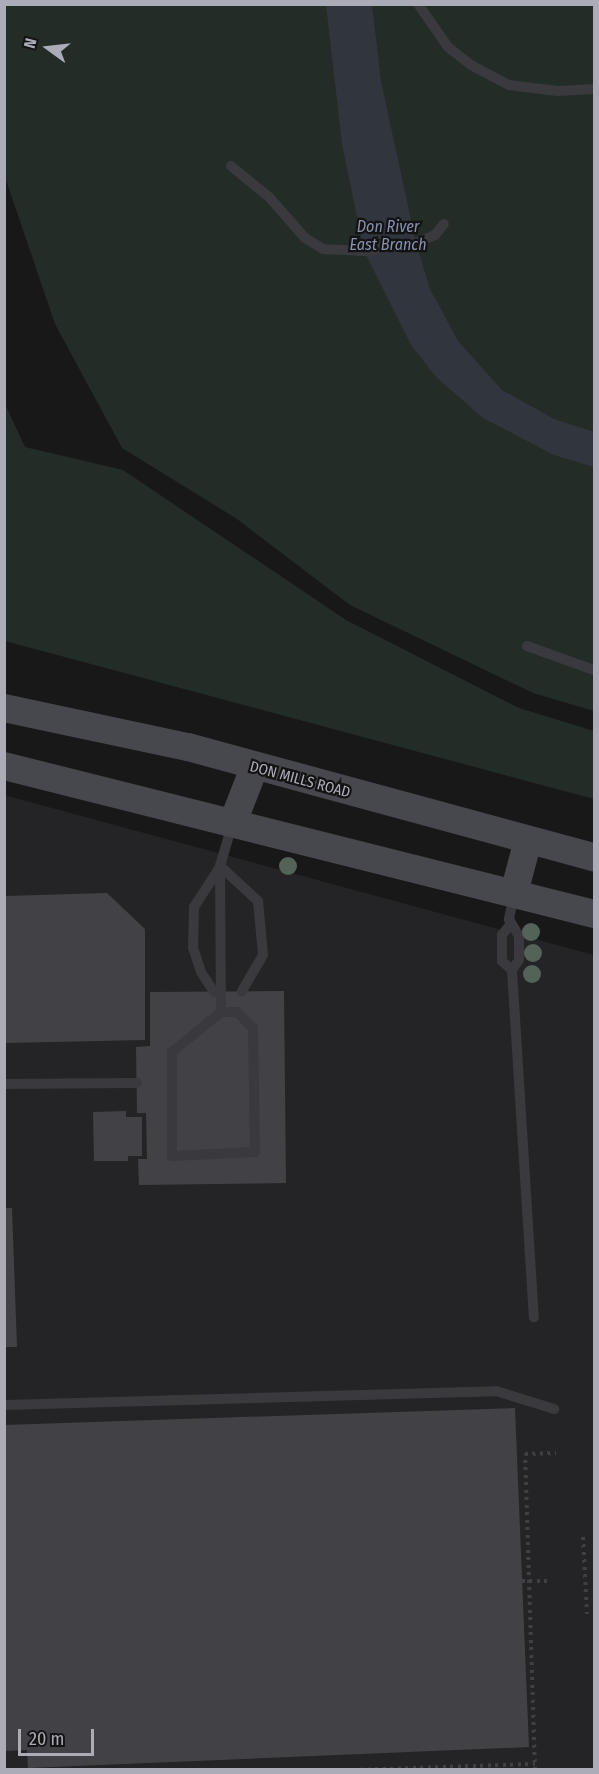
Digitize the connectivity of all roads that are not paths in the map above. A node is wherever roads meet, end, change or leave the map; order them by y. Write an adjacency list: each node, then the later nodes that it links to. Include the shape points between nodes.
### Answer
1 (418, 4): 2 (lane, via 448,47 508,85 558,91)
2 (594, 89)
3 (231, 166): 4 (lane, via 270,198 305,238 323,249 364,251 416,243 435,235)
4 (444, 224)
5 (527, 646): 6 (lane)
6 (594, 670)
7 (4, 708): 9 (main road, DON MILLS ROAD, via 188,747)
8 (4, 766): 10 (main road)
9 (254, 768): 10 (main road); 11 (main road, DON MILLS ROAD)
10 (233, 822): 13 (lane); 14 (main road)
11 (528, 840): 12 (main road, DON MILLS ROAD); 14 (main road)
12 (594, 857)
13 (220, 866): 18 (lane, via 194,907 193,948 201,972); 19 (lane, via 258,901 263,955); 20 (lane)
14 (514, 893): 15 (main road); 16 (lane)
15 (594, 914)
16 (510, 925): 17 (lane, via 519,936 519,960); 17 (lane, via 502,935 502,961)
17 (512, 970): 23 (lane)
18 (214, 992)
19 (242, 992)
20 (221, 1011): 20 (lane, via 237,1012 253,1028 255,1152 172,1156 172,1052)
21 (136, 1083): 22 (lane)
22 (4, 1084)
23 (534, 1317)
24 (4, 1405): 25 (lane, via 496,1391)
25 (554, 1409)

